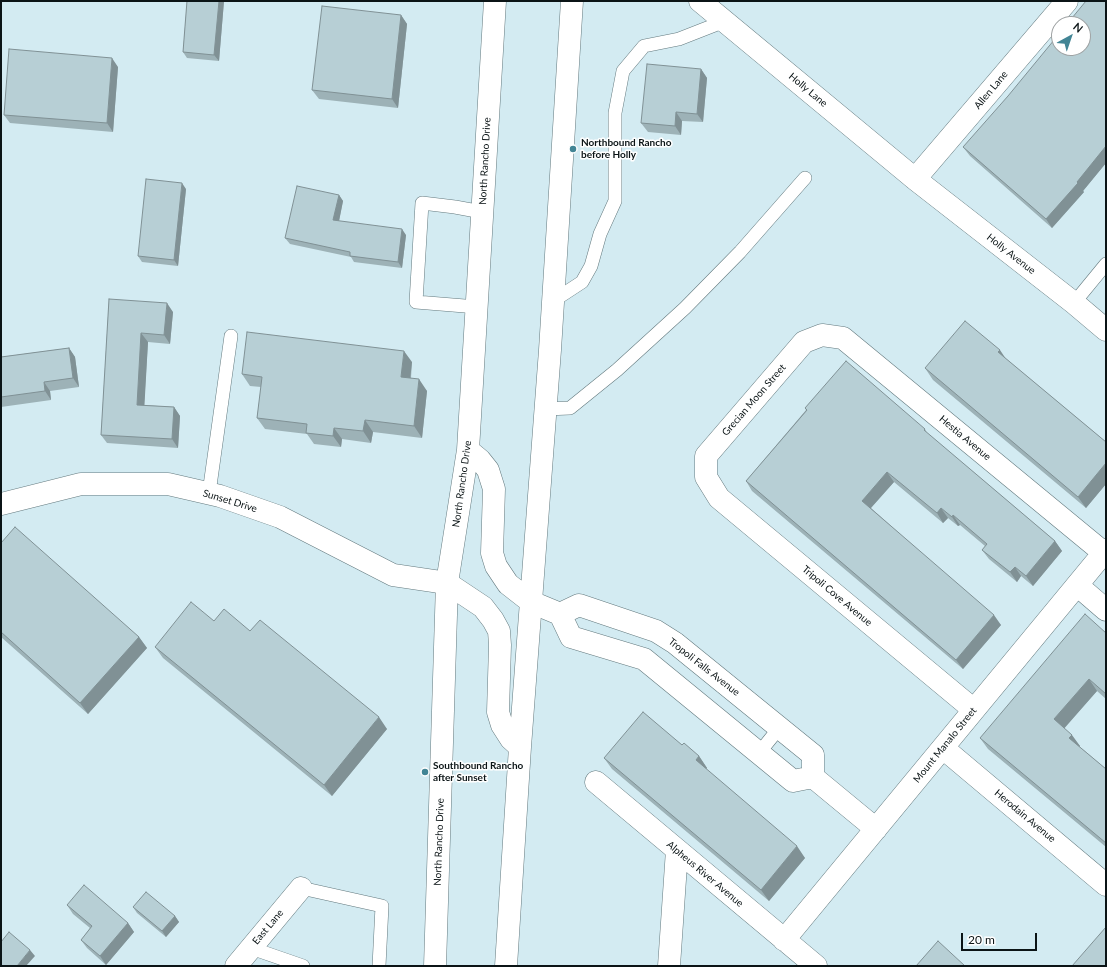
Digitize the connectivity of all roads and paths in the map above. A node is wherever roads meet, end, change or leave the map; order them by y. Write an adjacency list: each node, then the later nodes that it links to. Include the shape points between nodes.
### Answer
1 (495, 1): 8 (street, North Rancho Drive)
2 (572, 1): 10 (street)
3 (700, 1): 5 (street, Holly Lane)
4 (1067, 1): 7 (street, Allen Lane)
5 (725, 21): 7 (street, Holly Lane); 10 (lane, via 679,39 644,46 623,71 615,114 615,201 600,234 591,266 582,282)
6 (804, 178): 16 (lane, via 740,252 685,308 617,370 570,408)
7 (915, 179): 11 (street, Holly Avenue)
8 (482, 212): 12 (street, North Rancho Drive); 12 (lane, via 422,203 416,302)
9 (1106, 264): 11 (lane)
10 (553, 301): 16 (street)
11 (1074, 303): 13 (street, Holly Avenue)
12 (477, 306): 17 (street, North Rancho Drive)
13 (1106, 330)
14 (822, 335): 18 (street, Grecian Moon Street, via 804,342 706,456); 21 (street, Hestia Avenue, via 843,338)
15 (231, 336): 19 (lane)
16 (545, 409): 24 (street)
17 (468, 450): 22 (street, North Rancho Drive); 24 (street, via 488,470 494,489 492,553 496,566 508,584)
18 (706, 477): 27 (street, Tripoli Cove Avenue, via 719,498)
19 (209, 493): 20 (street, Sunset Drive, via 168,484 81,484); 22 (street, Sunset Drive, via 280,517 393,575)
20 (1, 504)
21 (1105, 551): 23 (street, Mount Manalo Street)
22 (447, 584): 29 (street, via 483,607 499,631 498,712 502,725); 43 (street, North Rancho Drive)
23 (1076, 585): 25 (street); 27 (street, Mount Manalo Street)
24 (531, 602): 26 (street); 29 (street)
25 (1106, 610)
26 (560, 614): 28 (street, Tropoli Falls Avenue, via 579,605 656,631 695,657); 31 (street, via 571,637 644,659)
27 (974, 710): 30 (street, Mount Manalo Street)
28 (780, 728): 31 (lane); 32 (street, Tropoli Falls Avenue, via 813,755)
29 (520, 747): 44 (street)
30 (943, 748): 34 (street, Mount Manalo Street); 36 (street, Herodain Avenue)
31 (759, 753): 32 (street, via 793,781)
32 (813, 777): 34 (street)
33 (596, 782): 35 (street, Alpheus River Avenue)
34 (876, 829): 38 (street, Mount Manalo Street)
35 (677, 850): 38 (street, Alpheus River Avenue); 45 (street)
36 (1106, 885)
37 (301, 888): 39 (street, East Lane); 42 (lane, via 382,906)
38 (784, 940): 46 (street, Alpheus River Avenue)
39 (251, 948): 40 (street, East Lane); 41 (lane)
40 (236, 966)
41 (303, 966)
42 (379, 966)
43 (435, 966)
44 (506, 966)
45 (670, 966)
46 (816, 966)

